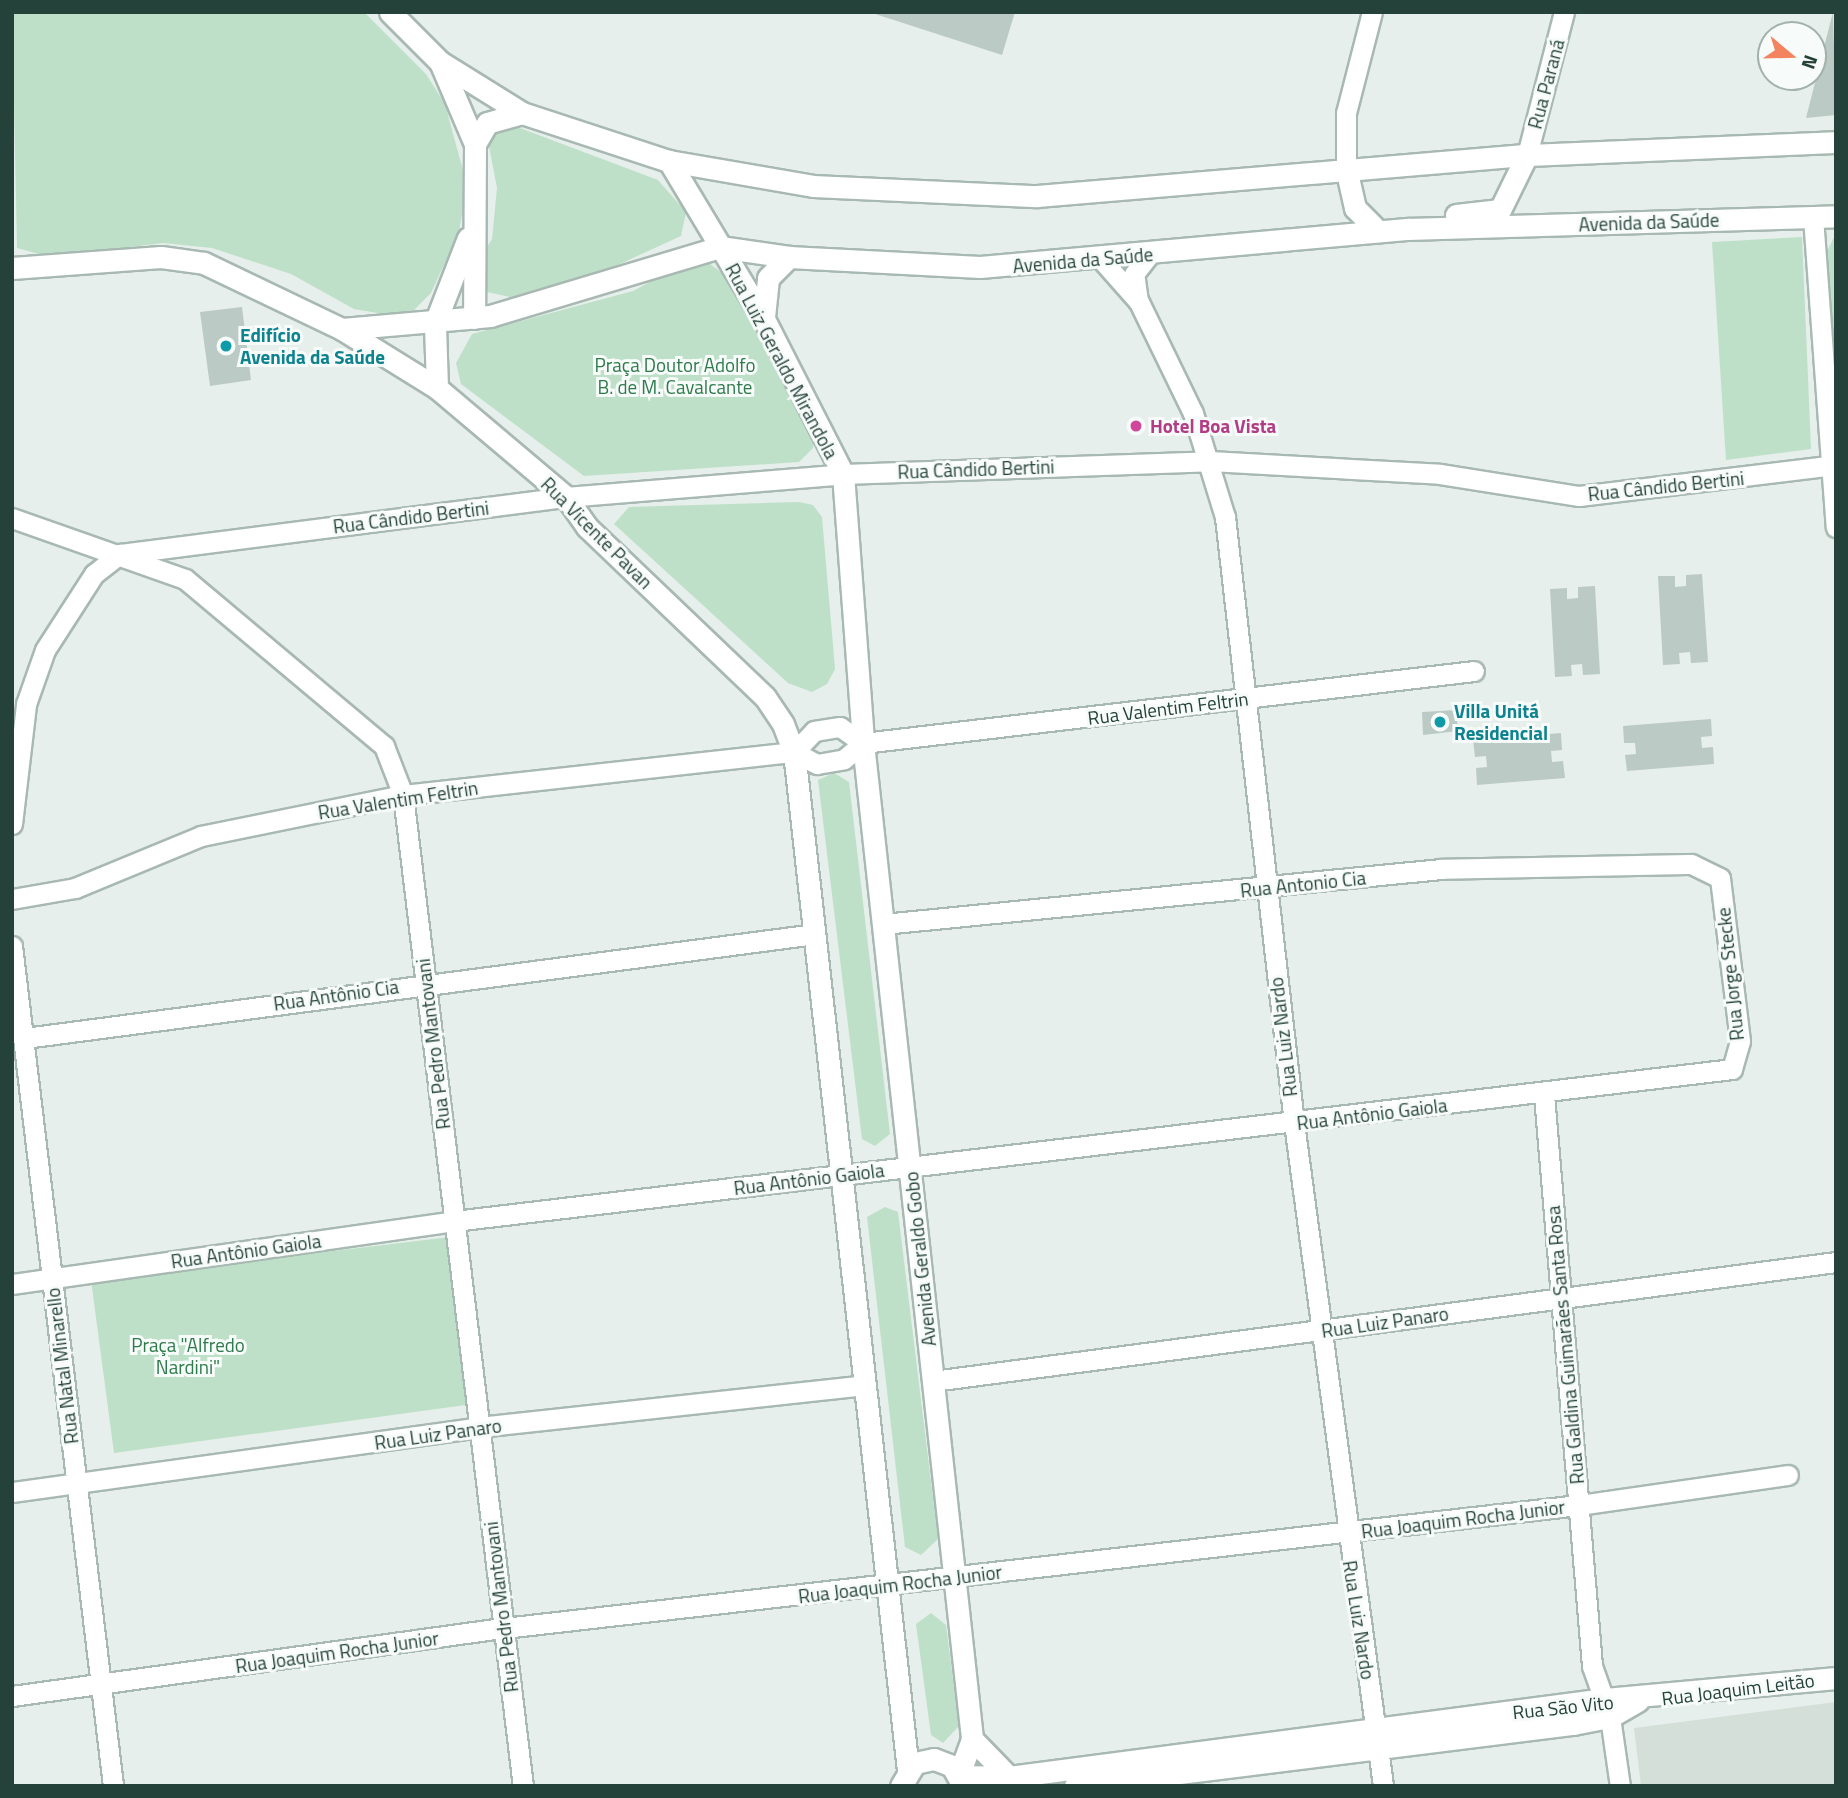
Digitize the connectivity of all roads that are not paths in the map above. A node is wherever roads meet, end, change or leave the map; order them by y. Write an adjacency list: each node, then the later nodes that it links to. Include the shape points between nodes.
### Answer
1 (390, 12): 4 (street)
2 (1372, 12): 10 (street, via 1346,113)
3 (1564, 12): 8 (street, Rua Paraná)
4 (440, 62): 5 (street); 7 (street)
5 (522, 113): 7 (street, via 487,123); 9 (street)
6 (1836, 142): 8 (street)
7 (475, 144): 13 (street, via 478,185)
8 (1527, 155): 10 (street); 14 (street, via 1500,210 1422,219)
9 (669, 161): 10 (street, via 813,186 925,196 1037,196); 16 (street, Rua Luiz Geraldo Mirandola)
10 (1346, 168): 15 (street, via 1355,208)
11 (1836, 216): 12 (street, Avenida da Saúde)
12 (1813, 217): 14 (street, Avenida da Saúde); 28 (street)
13 (471, 229): 22 (street); 24 (street)
14 (1409, 229): 15 (street, Avenida da Saúde)
15 (1378, 231): 17 (street, Avenida da Saúde)
16 (720, 247): 18 (street, Avenida da Saúde); 22 (street, Avenida da Saúde); 23 (street, Rua Luiz Geraldo Mirandola)
17 (1149, 255): 19 (street, Avenida da Saúde); 21 (street, Rua Luiz Nardo, via 1134,274)
18 (789, 257): 19 (street, Avenida da Saúde, via 952,267); 23 (street, via 768,278)
19 (1101, 260): 21 (street, Rua Luiz Nardo)
20 (19, 270): 25 (street, via 161,257 204,263)
21 (1139, 302): 27 (street, Rua Luiz Nardo)
22 (474, 318): 24 (street, Avenida da Saúde)
23 (764, 319): 29 (street, Rua Luiz Geraldo Mirandola)
24 (435, 324): 25 (street, Avenida da Saúde); 26 (street)
25 (342, 329): 26 (street, Rua Vicente Pavan)
26 (437, 388): 30 (street, Rua Vicente Pavan)
27 (1210, 461): 28 (street, Rua Cândido Bertini, via 1440,474 1578,496); 29 (street, Rua Cândido Bertini); 35 (street, Rua Luiz Nardo, via 1225,517)
28 (1834, 465): 32 (street)
29 (843, 474): 30 (street, Rua Cândido Bertini); 36 (street, Rua Luiz Geraldo Mirandola)
30 (566, 497): 33 (street, Rua Cândido Bertini); 37 (street, Rua Vicente Pavan, via 587,527 765,697)
31 (12, 518): 33 (street, Rua Pedro Mantovani)
32 (1836, 527)
33 (120, 554): 38 (street, Rua Pedro Mantovani, via 185,579 315,684 384,746); 39 (street, via 94,574 45,650 26,704)
34 (1474, 671): 35 (street, Rua Valentim Feltrin)
35 (1245, 699): 36 (street, Rua Valentim Feltrin); 41 (street, Rua Luiz Nardo)
36 (863, 743): 37 (street, Rua Valentim Feltrin, via 844,760 817,764); 37 (street, via 840,727 814,731); 43 (street, Avenida Geraldo Gobo)
37 (794, 751): 38 (street, Rua Valentim Feltrin); 44 (street)
38 (403, 795): 42 (street, Rua Valentim Feltrin, via 201,836 75,888); 46 (street, Rua Pedro Mantovani)
39 (12, 824)
40 (1720, 878): 41 (street, Rua Antonio Cia, via 1691,864 1441,869); 48 (street, Rua Jorge Stecke, via 1740,1041)
41 (1265, 888): 43 (street, Rua Antonio Cia); 50 (street, Rua Luiz Nardo)
42 (12, 899)
43 (883, 924): 51 (street, Avenida Geraldo Gobo)
44 (815, 934): 46 (street, Rua Antônio Cia); 52 (street)
45 (12, 946): 47 (street, Rua Natal Minarello)
46 (425, 983): 47 (street, Rua Antônio Cia); 53 (street, Rua Pedro Mantovani)
47 (25, 1038): 55 (street, Rua Natal Minarello)
48 (1732, 1069): 49 (street, Rua Antônio Gaiola)
49 (1544, 1095): 50 (street, Rua Antônio Gaiola); 57 (street, Rua Galdina Guimarães Santa Rosa)
50 (1294, 1124): 51 (street, Rua Antônio Gaiola); 58 (street, Rua Luiz Nardo)
51 (910, 1167): 52 (street, Rua Antônio Gaiola); 59 (street, Avenida Geraldo Gobo)
52 (842, 1176): 53 (street, Rua Antônio Gaiola); 60 (street)
53 (454, 1221): 55 (street, Rua Antônio Gaiola); 61 (street, Rua Pedro Mantovani)
54 (1836, 1262): 57 (street, Rua Luiz Panaro)
55 (52, 1280): 56 (street, Rua Antônio Gaiola); 63 (street, Rua Natal Minarello)
56 (12, 1284)
57 (1561, 1298): 58 (street, Rua Luiz Panaro); 65 (street, Rua Galdina Guimarães Santa Rosa)
58 (1320, 1331): 59 (street, Rua Luiz Panaro); 66 (street, Rua Luiz Nardo)
59 (933, 1381): 67 (street, Avenida Geraldo Gobo)
60 (865, 1385): 61 (street, Rua Luiz Panaro); 68 (street)
61 (479, 1427): 63 (street, Rua Luiz Panaro); 69 (street, Rua Pedro Mantovani)
62 (1788, 1475): 65 (street, Rua Joaquim Rocha Junior)
63 (76, 1485): 64 (street, Rua Luiz Panaro); 71 (street, Rua Natal Minarello)
64 (12, 1492)
65 (1579, 1506): 66 (street, Rua Joaquim Rocha Junior); 74 (street, Rua Galdina Guimarães Santa Rosa, via 1592,1666)
66 (1346, 1533): 67 (street, Rua Joaquim Rocha Junior); 76 (street, Rua Luiz Nardo)
67 (955, 1578): 68 (street, Rua Joaquim Rocha Junior); 75 (street, Avenida Geraldo Gobo)
68 (887, 1587): 69 (street, Rua Joaquim Rocha Junior); 79 (street)
69 (504, 1628): 71 (street, Rua Joaquim Rocha Junior); 82 (street, Rua Pedro Mantovani)
70 (1836, 1678): 73 (street, Rua Joaquim Leitão)
71 (101, 1686): 72 (street, Rua Joaquim Rocha Junior); 81 (street, Rua Natal Minarello)
72 (12, 1696)
73 (1639, 1701): 74 (street, Rua São Vito)
74 (1608, 1708): 76 (street, Rua São Vito); 85 (street, Rua Galdina Guimarães Santa Rosa)
75 (972, 1739): 78 (street); 80 (street, Avenida Geraldo Gobo)
76 (1377, 1739): 77 (street, Rua São Vito); 84 (street, Rua Luiz Nardo)
77 (1158, 1773): 78 (street, Rua São Vito); 83 (street, Rua São Vito)
78 (1009, 1777): 80 (street, Rua São Vito)
79 (904, 1778): 80 (street, via 934,1759)
80 (960, 1779)
81 (113, 1786)
82 (523, 1786)
83 (1075, 1786)
84 (1383, 1786)
85 (1620, 1786)

